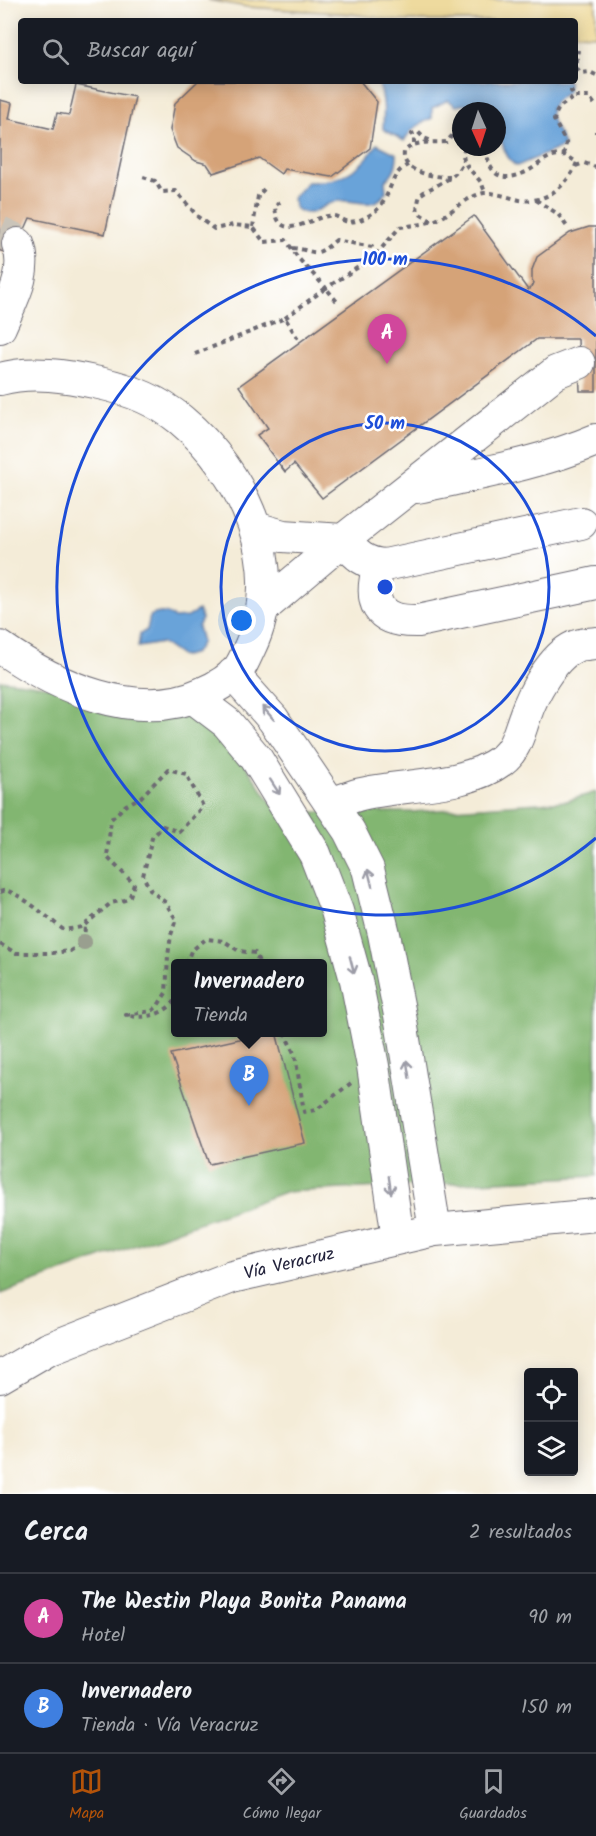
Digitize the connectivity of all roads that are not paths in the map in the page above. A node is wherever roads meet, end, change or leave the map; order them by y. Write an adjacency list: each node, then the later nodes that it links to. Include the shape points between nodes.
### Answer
1 (18, 244): 2 (street, via 22,255 20,280)
2 (0, 327)
3 (579, 363): 6 (street, via 556,372)
4 (0, 379): 8 (street, via 69,377 145,397 180,419 206,444 232,480)
5 (596, 440): 6 (street, via 533,461)
6 (408, 489): 9 (street)
7 (581, 524): 10 (street)
8 (255, 528): 9 (street, via 283,536); 12 (street, via 265,583)
9 (343, 540): 10 (street, via 363,560); 12 (street)
10 (379, 565): 11 (street, via 375,600 385,615 402,622)
11 (596, 583)
12 (264, 607): 15 (street, via 258,630)
13 (596, 643): 17 (street, via 574,646 556,660 538,687 517,741 504,759 486,770 358,795)
14 (0, 647): 16 (street, via 64,685 105,698 153,705)
15 (233, 674): 16 (street); 17 (street, one-way to 15, via 273,718)
16 (194, 698): 20 (street, one-way to 20, via 227,723 256,758 315,854 337,912 373,1066)
17 (331, 804): 19 (street, one-way to 17, via 400,1015 368,869)
18 (596, 1215): 19 (street, Vía Veracruz)
19 (435, 1230): 20 (street, Vía Veracruz)
20 (398, 1238): 21 (street, Vía Veracruz, via 232,1276 48,1349)
21 (0, 1377)

